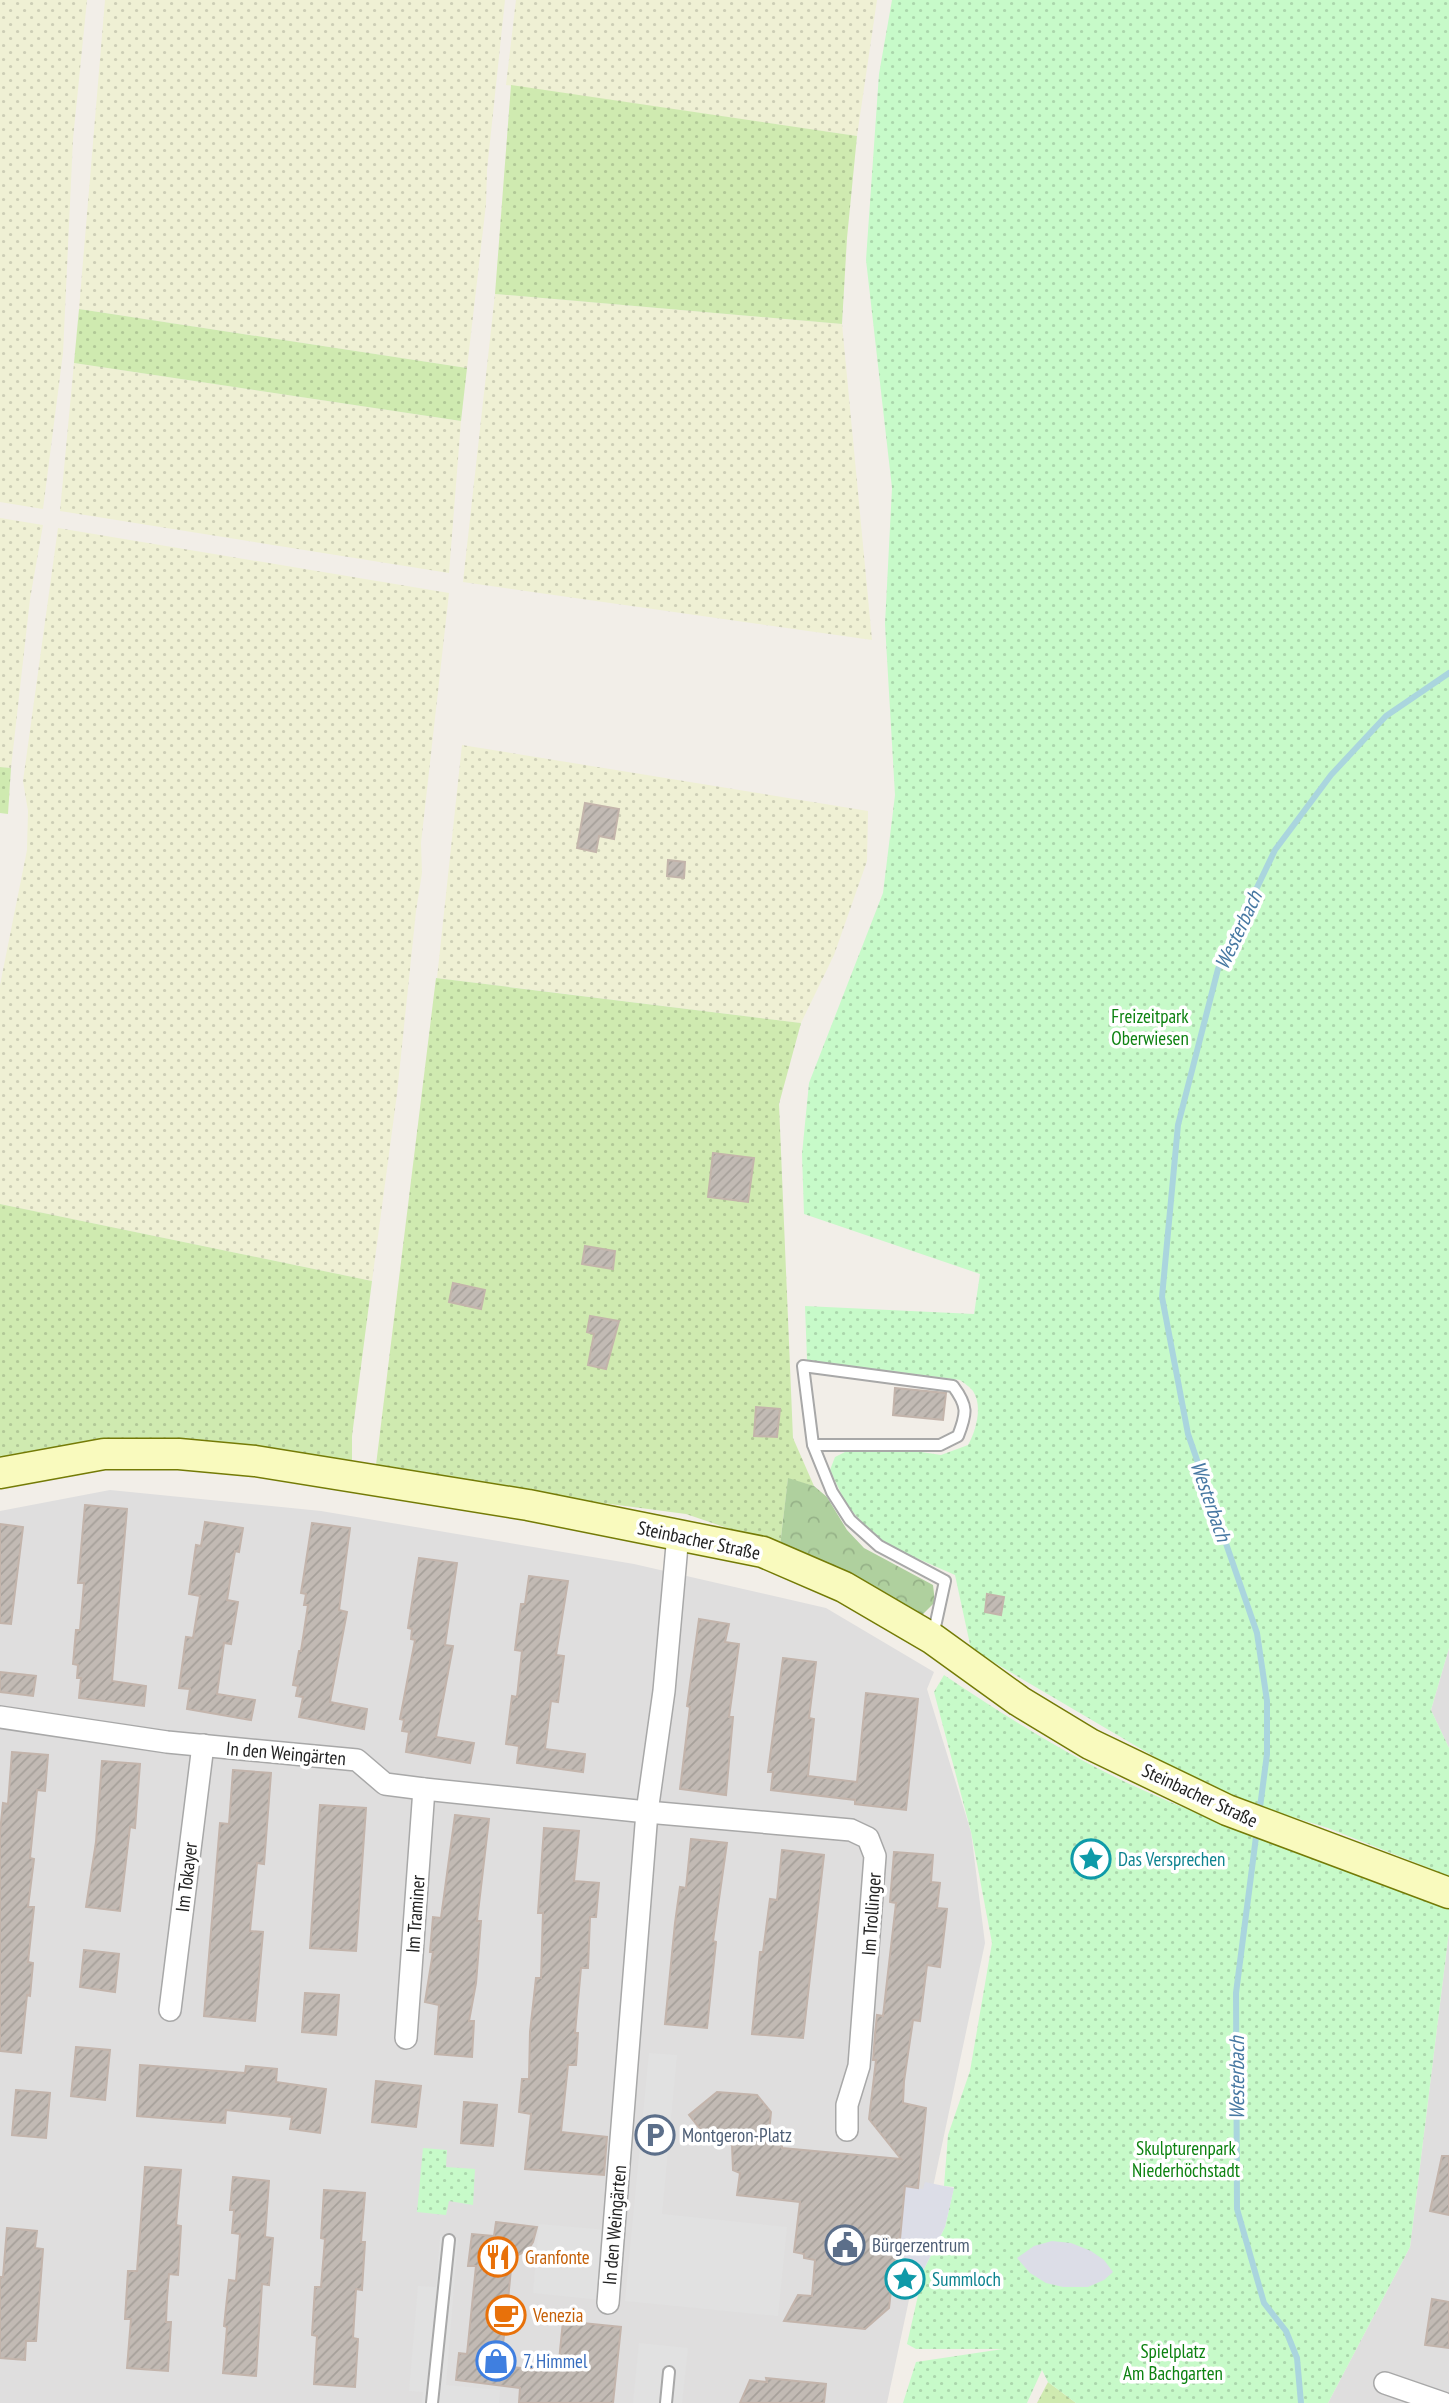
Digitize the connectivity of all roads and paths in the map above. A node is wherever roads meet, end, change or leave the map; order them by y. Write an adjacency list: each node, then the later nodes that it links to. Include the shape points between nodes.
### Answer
1 (813, 1445): 1 (lane, via 940,1445 958,1436 966,1417 964,1401 953,1386 803,1366); 4 (lane, via 832,1492 850,1520 879,1546 945,1581)
2 (0, 1473): 3 (main road, Steinbacher Straße, via 104,1454 179,1454 256,1461)
3 (678, 1534): 4 (main road, Steinbacher Straße, via 763,1552 845,1587); 8 (street, In den Weingärten)
4 (933, 1639): 9 (main road, Steinbacher Straße, via 1090,1744 1272,1829)
5 (0, 1717): 6 (street, In den Weingärten)
6 (203, 1745): 7 (street, In den Weingärten, via 357,1760 385,1784); 10 (street, Im Tokayer)
7 (424, 1789): 8 (street, In den Weingärten); 11 (street, Im Traminer)
8 (647, 1812): 12 (street, Im Trollinger, via 851,1830 868,1838 875,1856 859,2066 847,2105); 14 (street, In den Weingärten)
9 (1449, 1893)
10 (170, 2010)
11 (406, 2038)
12 (847, 2130)
13 (449, 2240): 17 (lane)
14 (608, 2302)
15 (669, 2372): 18 (lane)
16 (1385, 2383): 19 (street)
17 (432, 2403)
18 (666, 2403)
19 (1443, 2403)

